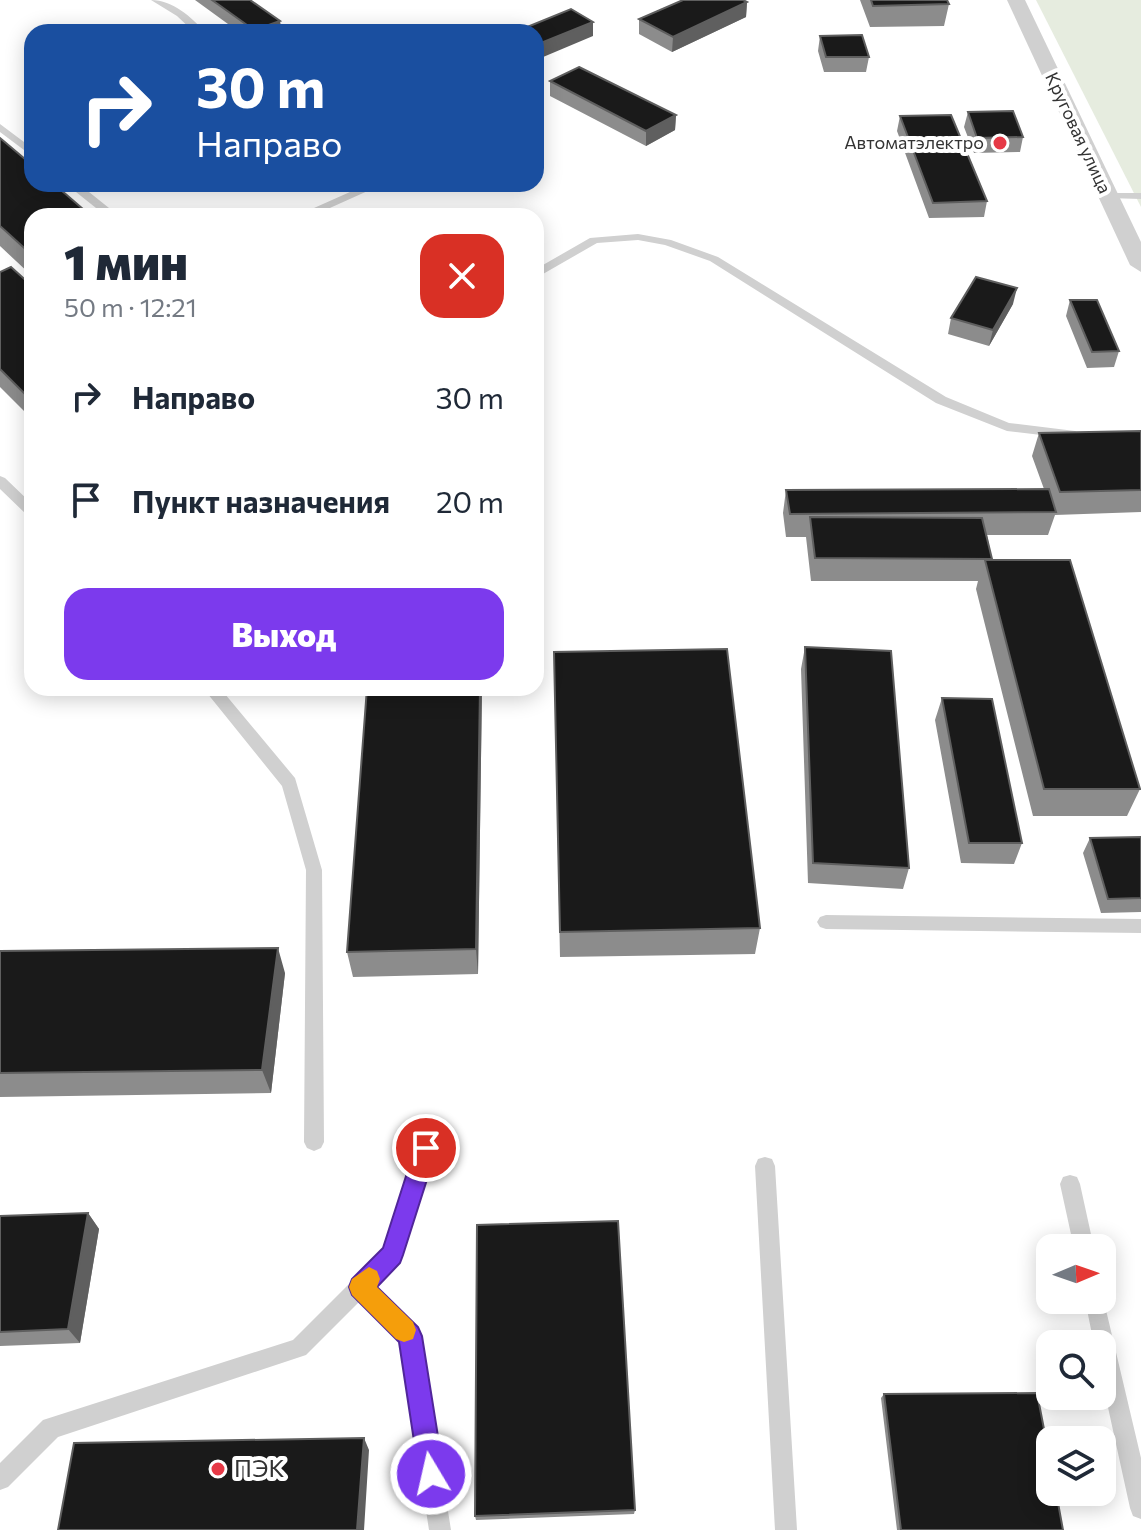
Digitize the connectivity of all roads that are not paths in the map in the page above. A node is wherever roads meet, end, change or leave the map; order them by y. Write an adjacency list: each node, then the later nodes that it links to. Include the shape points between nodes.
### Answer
1 (156, 0): 3 (lane)
2 (1016, 0): 8 (street, Круговая улица)
3 (191, 24)
4 (0, 127): 5 (lane)
5 (24, 146)
6 (82, 192): 10 (lane)
7 (359, 192): 11 (lane)
8 (1107, 195): 9 (lane); 12 (street, Круговая улица)
9 (1141, 196)
10 (103, 208)
11 (321, 208)
12 (1141, 265)
13 (544, 269): 14 (lane, via 594,240 638,237 667,242 714,259 941,400 1007,427)
14 (1096, 436)
15 (0, 481): 16 (lane)
16 (24, 504)
17 (218, 696): 20 (lane, via 289,783 314,870)
18 (826, 922): 19 (lane)
19 (1141, 926)
20 (314, 1142)
21 (426, 1148): 25 (lane, via 392,1255)
22 (765, 1166): 30 (lane)
23 (1070, 1184): 24 (lane)
24 (1081, 1234)
25 (360, 1287): 27 (lane, via 299,1348 51,1428); 29 (lane, via 410,1336)
26 (1098, 1314): 28 (lane)
27 (0, 1479)
28 (1141, 1508)
29 (440, 1530)
30 (786, 1530)

